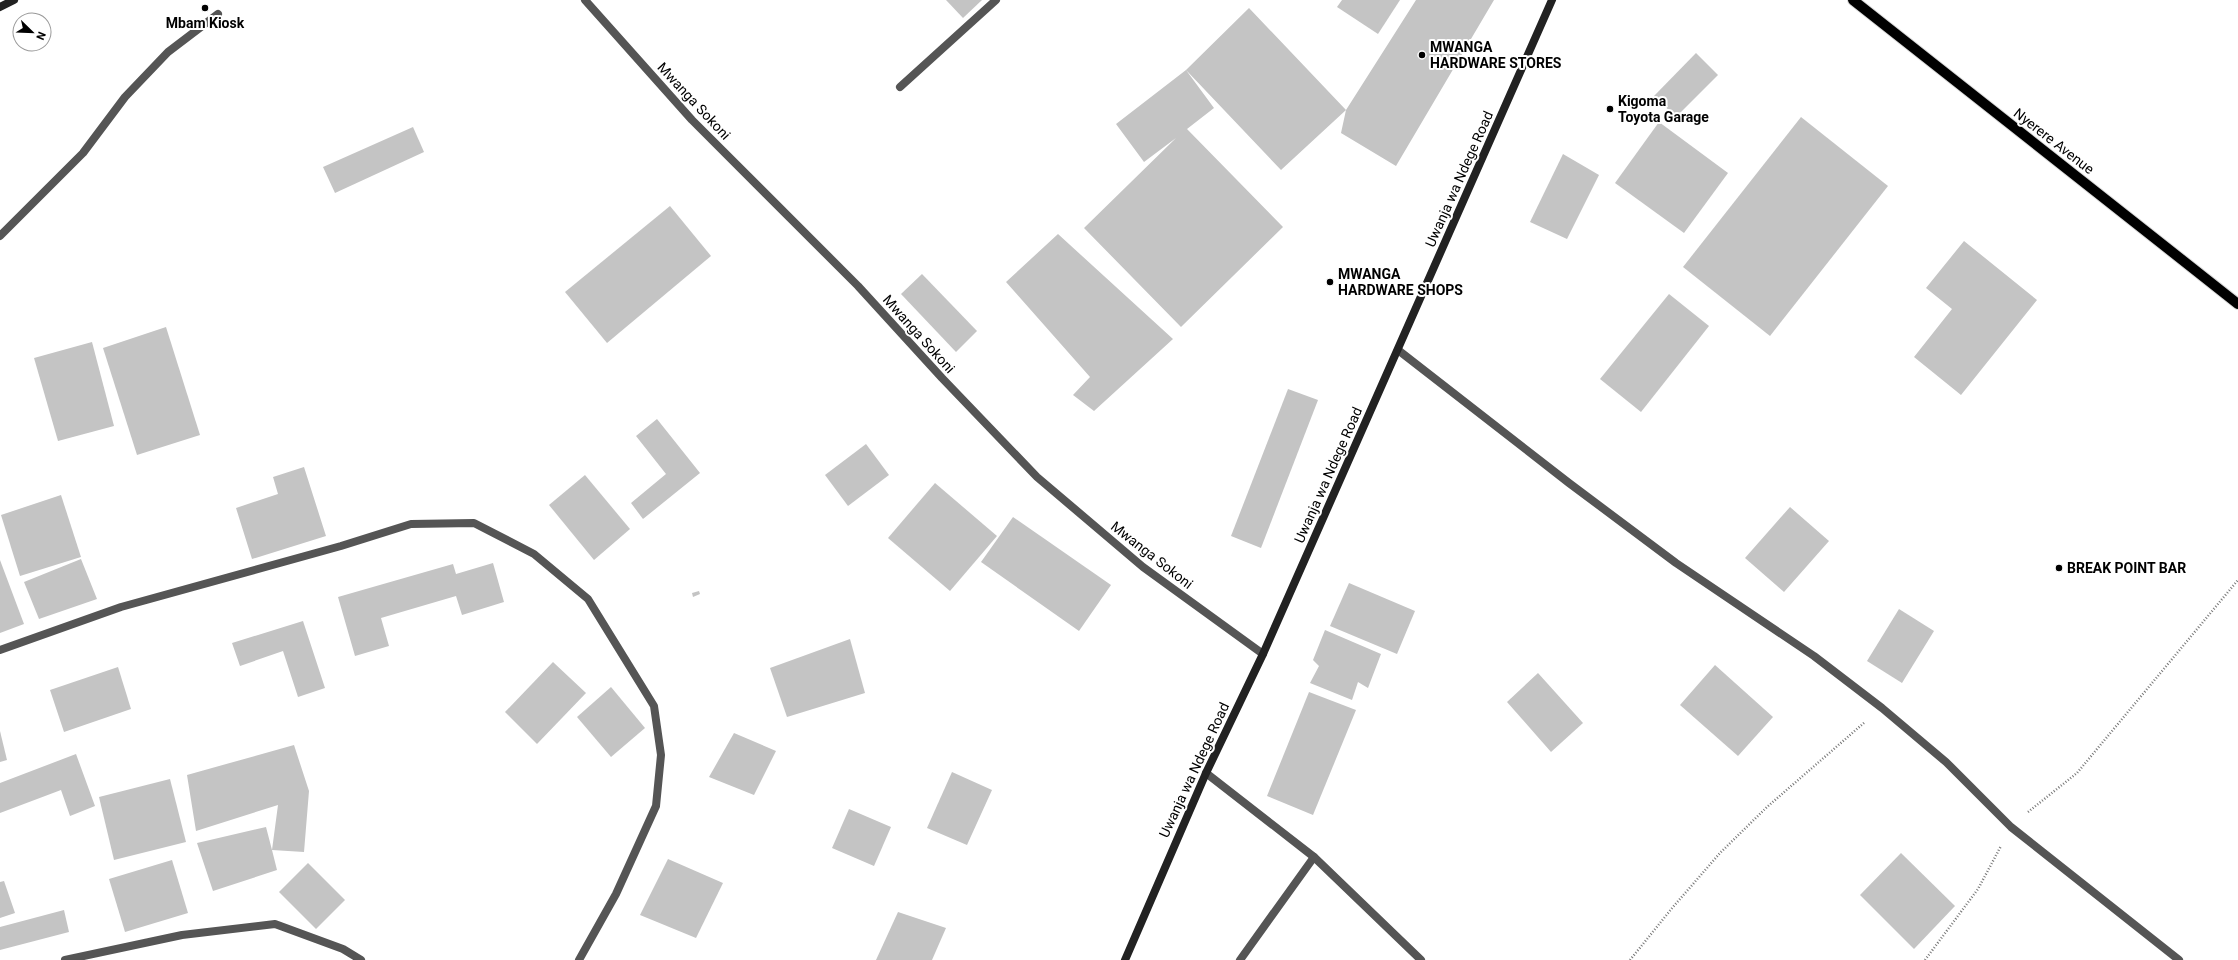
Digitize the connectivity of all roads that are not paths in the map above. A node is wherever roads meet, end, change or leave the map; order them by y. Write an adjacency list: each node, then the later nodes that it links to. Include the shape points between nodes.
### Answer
1 (14, 0): 6 (main road)
2 (585, 0): 13 (street, Mwanga Sokoni, via 692,120 858,286 1037,477 1143,567)
3 (996, 0): 8 (street)
4 (1552, 0): 11 (main road, Uwanja wa Ndege Road)
5 (1853, 0): 10 (main road, Nyerere Avenue)
6 (0, 7)
7 (218, 14): 9 (street, via 168,52 125,97 83,153)
8 (900, 87)
9 (0, 236)
10 (2238, 304)
11 (1398, 350): 13 (main road, Uwanja wa Ndege Road); 22 (street, via 1676,563 1814,656 1882,708 1946,762 2011,827)
12 (0, 650): 18 (street, via 121,607 411,524 474,523 534,554 588,599 654,706 661,755 656,806 616,894)
13 (1263, 654): 14 (main road, Uwanja wa Ndege Road)
14 (1206, 773): 15 (street); 19 (main road, Uwanja wa Ndege Road)
15 (1314, 857): 20 (street); 21 (street)
16 (66, 960): 17 (street, via 182,935 275,924 343,949)
17 (361, 960)
18 (579, 960)
19 (1125, 960)
20 (1240, 960)
21 (1421, 960)
22 (2179, 960)

